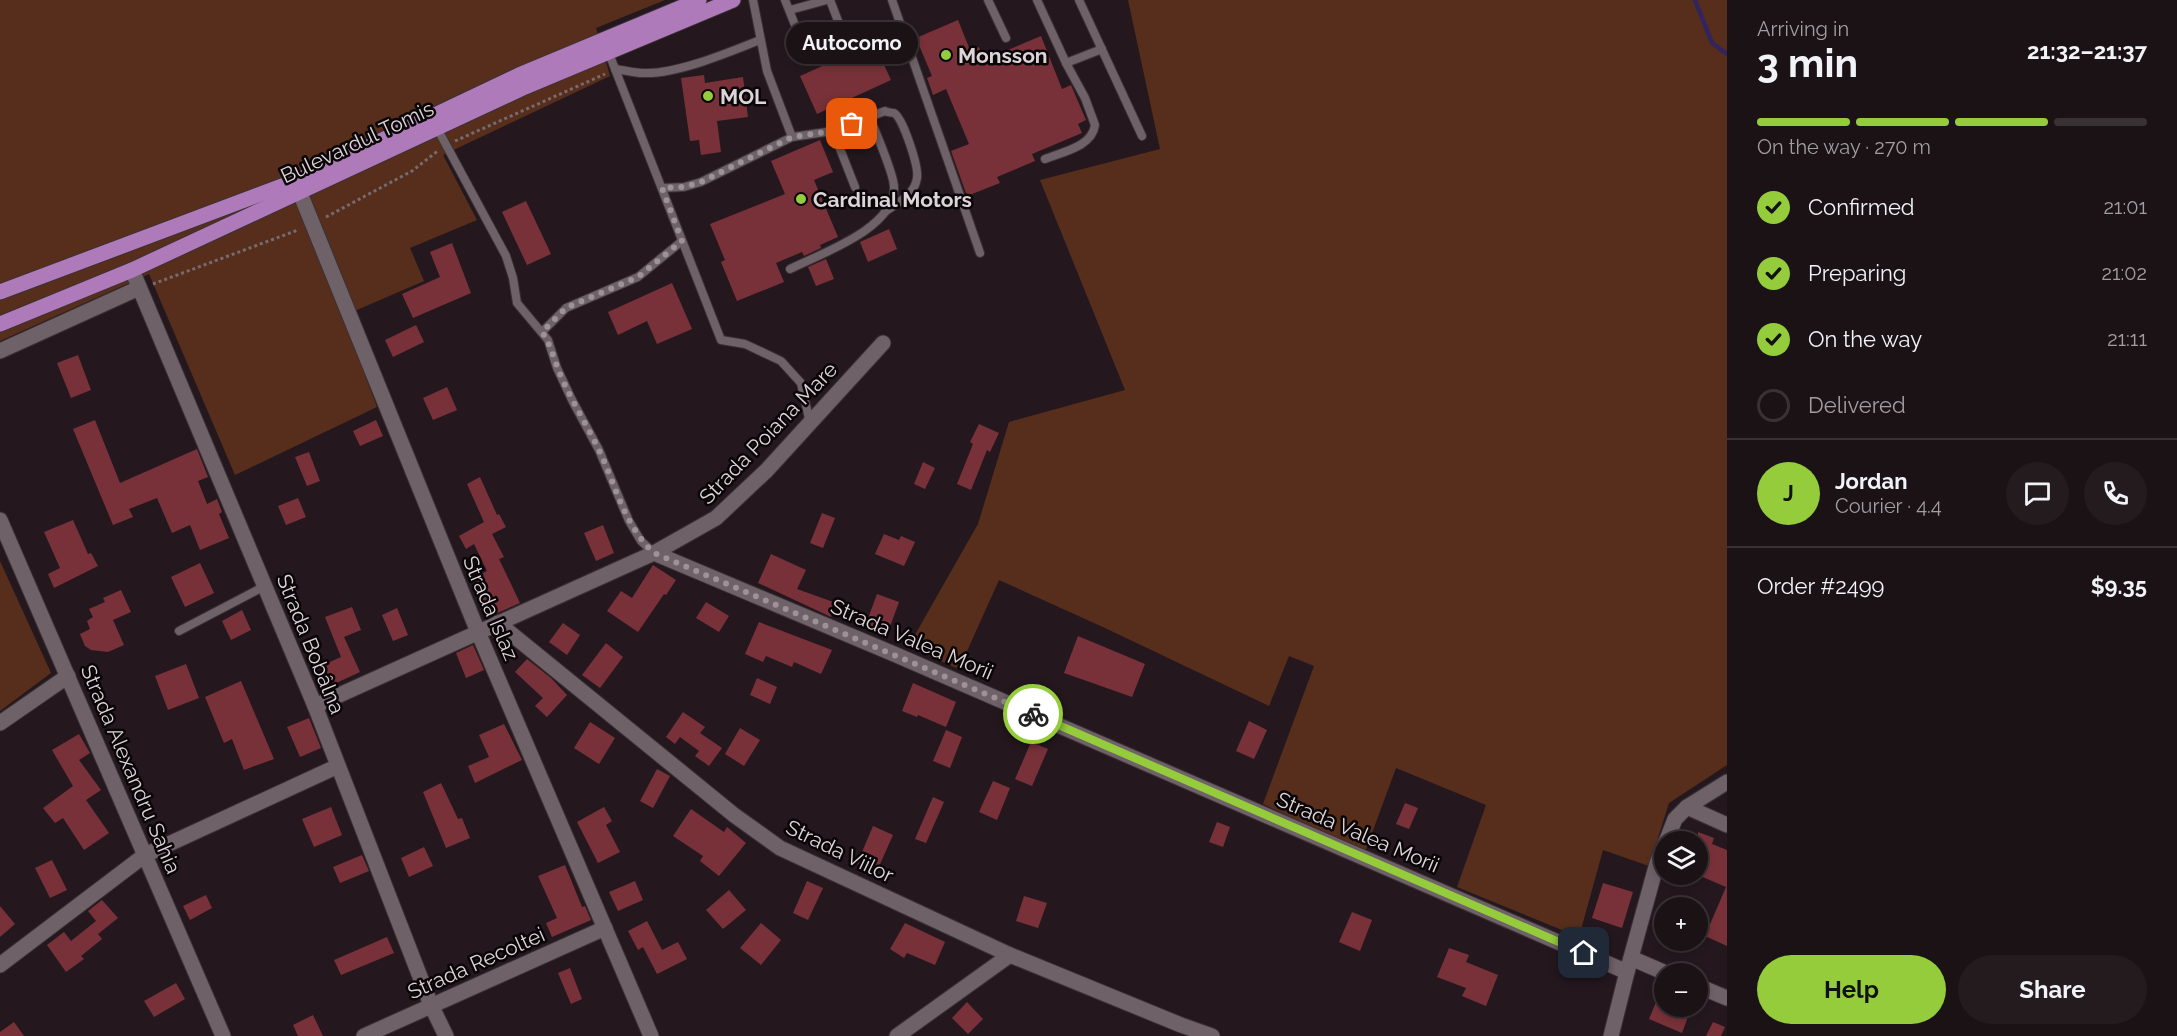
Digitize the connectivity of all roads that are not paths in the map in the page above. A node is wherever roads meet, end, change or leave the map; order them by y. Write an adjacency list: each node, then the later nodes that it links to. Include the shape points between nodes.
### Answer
1 (699, 0): 34 (main road, Bulevardul Tomis, via 519,75 298,180)
2 (733, 0): 15 (main road, Bulevardul Tomis)
3 (753, 0): 12 (lane)
4 (785, 0): 10 (lane)
5 (829, 0): 10 (lane); 13 (lane)
6 (892, 0): 30 (lane)
7 (988, 0): 11 (lane)
8 (1037, 0): 17 (lane)
9 (1079, 0): 14 (lane)
10 (790, 10): 16 (lane)
11 (1006, 38)
12 (760, 40): 18 (lane, via 666,71); 23 (lane)
13 (848, 47)
14 (1102, 49): 17 (lane); 22 (lane)
15 (608, 51): 18 (lane); 20 (main road, Bulevardul Tomis)
16 (809, 60)
17 (1065, 63): 24 (lane, via 1093,115 1094,131 1082,144)
18 (615, 69): 26 (lane)
19 (870, 117): 21 (lane); 28 (lane, via 894,185); 28 (lane, via 885,111 894,113 916,164 918,177 913,190)
20 (437, 128): 27 (main road, Bulevardul Tomis); 36 (lane, Strada Valea Morii, via 506,256 517,303)
21 (833, 131): 23 (lane); 25 (lane)
22 (1142, 136)
23 (792, 137): 26 (lane, via 701,182)
24 (1045, 159)
25 (855, 187)
26 (662, 188): 29 (lane)
27 (300, 193): 32 (main road, Bulevardul Tomis); 45 (street, Strada Islaz)
28 (886, 211): 31 (lane, via 853,239)
29 (682, 241): 36 (lane, via 638,277 566,308); 39 (lane, via 721,340 745,344 781,361 801,384)
30 (980, 253)
31 (790, 269)
32 (132, 270): 33 (street, Strada Bobâlna); 35 (main road, Bulevardul Tomis)
33 (140, 288): 38 (street); 42 (street, Strada Bobâlna)
34 (0, 292)
35 (0, 324)
36 (542, 332): 41 (lane, Strada Valea Morii, via 629,521)
37 (884, 343): 39 (street, Strada Poiana Mare)
38 (0, 351)
39 (810, 423): 41 (street, Strada Poiana Mare, via 716,519)
40 (0, 520): 46 (street, Strada Alexandru Sahia)
41 (654, 553): 43 (street, Strada Poiana Mare); 59 (street, Strada Valea Morii)
42 (265, 586): 44 (lane); 47 (street, Strada Bobâlna)
43 (498, 623): 45 (street, Strada Poiana Mare); 57 (street, Strada Viilor, via 780,848)
44 (179, 631)
45 (478, 632): 47 (street, Strada Poiana Mare); 56 (street, Strada Islaz)
46 (68, 676): 48 (street); 54 (street, Strada Alexandru Sahia)
47 (315, 706): 49 (street, Strada Bobâlna)
48 (0, 723)
49 (338, 766): 54 (street); 63 (street, Strada Bobâlna)
50 (1727, 782): 51 (street)
51 (1687, 807): 52 (street); 53 (street)
52 (1727, 825)
53 (1670, 831)
54 (145, 855): 58 (street); 64 (street, Strada Alexandru Sahia)
55 (1654, 874): 59 (street)
56 (605, 928): 63 (street, Strada Recoltei); 67 (street, Strada Islaz)
57 (1010, 955): 68 (street); 69 (street, Strada Viilor)
58 (0, 965)
59 (1629, 965): 60 (street, Strada Valea Morii); 70 (street)
60 (1654, 971)
61 (1708, 990): 62 (street)
62 (1727, 998)
63 (431, 1005): 65 (street, Strada Recoltei); 66 (street, Strada Bobâlna)
64 (223, 1036)
65 (364, 1036)
66 (446, 1036)
67 (651, 1036)
68 (897, 1036)
69 (1212, 1036)
70 (1611, 1036)

